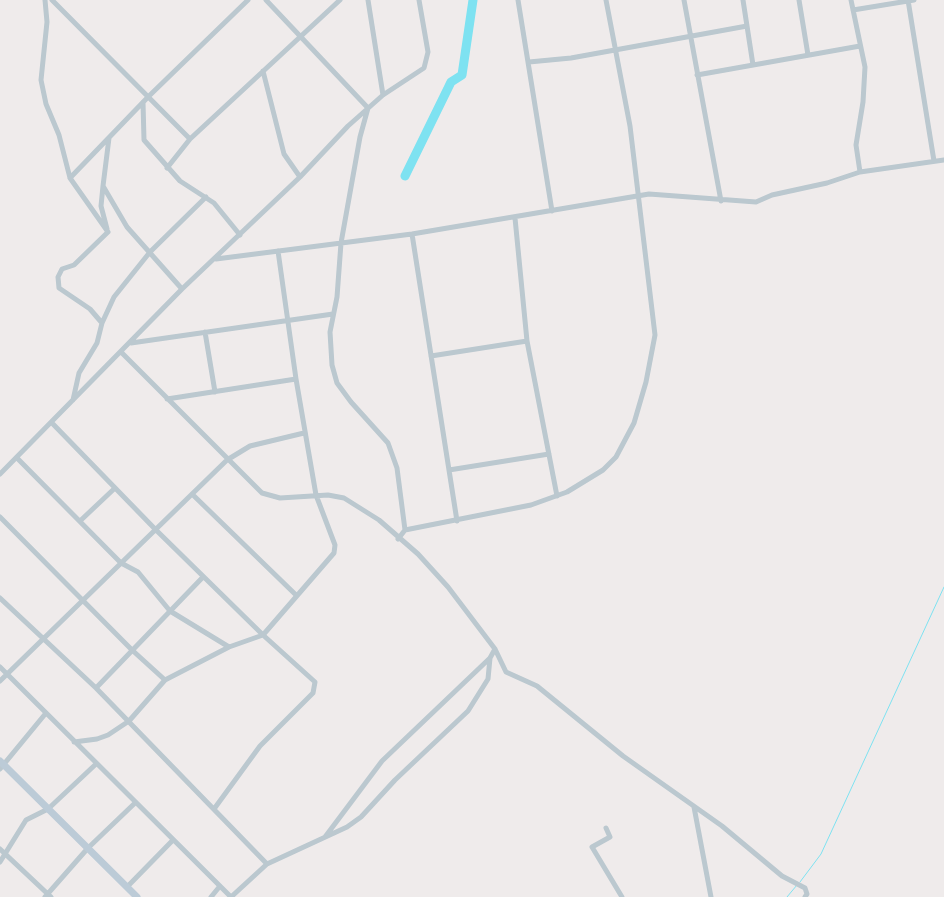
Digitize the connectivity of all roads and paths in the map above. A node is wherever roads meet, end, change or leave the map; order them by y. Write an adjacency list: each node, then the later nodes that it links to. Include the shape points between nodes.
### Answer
1 (45, 0): 37 (street, via 47,22 41,80)
2 (52, 0): 27 (street)
3 (248, 0): 27 (street)
4 (266, 0): 17 (street)
5 (340, 0): 17 (street)
6 (368, 0): 26 (street)
7 (419, 0): 26 (street, via 428,60 424,68)
8 (518, 0): 22 (street)
9 (606, 0): 20 (street)
10 (684, 0): 18 (street)
11 (742, 0): 16 (street)
12 (799, 0): 21 (street)
13 (851, 0): 15 (street)
14 (910, 0): 15 (street); 33 (street)
15 (853, 10): 19 (street)
16 (747, 26): 18 (street); 23 (street)
17 (300, 36): 24 (street); 29 (street)
18 (690, 38): 20 (street); 25 (street)
19 (860, 46): 21 (street); 35 (street, via 865,68 856,145)
20 (614, 49): 22 (street); 39 (street, via 630,126)
21 (808, 55): 23 (street)
22 (529, 62): 42 (street)
23 (753, 65): 25 (street)
24 (263, 72): 31 (street); 36 (street, via 284,154)
25 (697, 75): 41 (street)
26 (383, 95): 29 (street)
27 (149, 96): 28 (street); 31 (street)
28 (143, 102): 30 (street); 34 (street, via 144,140)
29 (368, 108): 36 (street); 47 (street)
30 (109, 137): 37 (street); 38 (street)
31 (190, 139): 34 (street)
32 (944, 160): 33 (street)
33 (934, 161): 35 (street)
34 (167, 168): 40 (street, via 196,193)
35 (860, 172): 41 (street, via 756,202)
36 (300, 176): 46 (street)
37 (70, 178): 44 (street)
38 (103, 186): 44 (street, via 101,206); 49 (street, via 127,227)
39 (637, 196): 41 (street, via 649,194); 42 (street); 74 (street, via 655,335 646,382 634,423 616,457 603,470)
40 (206, 197): 46 (street, via 214,202); 49 (street)
41 (722, 201)
42 (552, 211): 43 (street)
43 (515, 218): 45 (street); 56 (street)
44 (108, 232): 54 (street, via 74,265 62,269 58,277 59,288 90,309)
45 (412, 234): 47 (street); 59 (street)
46 (240, 235): 50 (street)
47 (341, 243): 48 (street); 52 (street)
48 (278, 251): 50 (street); 53 (street)
49 (150, 252): 51 (street); 54 (street, via 114,297)
50 (216, 259): 51 (street)
51 (182, 289): 57 (street)
52 (333, 314): 53 (street); 79 (street, via 330,332 332,365 337,383 388,443 397,468)
53 (287, 320): 55 (street); 60 (street)
54 (102, 323): 63 (street, via 97,343 79,373)
55 (205, 332): 57 (street); 61 (street)
56 (527, 341): 59 (street); 66 (street)
57 (131, 343): 58 (street)
58 (120, 352): 62 (street); 63 (street)
59 (431, 356): 69 (street)
60 (296, 379): 61 (street); 65 (street)
61 (215, 392): 62 (street)
62 (167, 399): 68 (street)
63 (73, 401): 64 (street)
64 (52, 423): 67 (street); 71 (street)
65 (304, 433): 68 (street, via 250,446); 73 (street)
66 (549, 454): 69 (street); 74 (street)
67 (17, 458): 70 (street); 76 (street)
68 (227, 460): 72 (street); 73 (street, via 262,493 271,497)
69 (449, 470): 77 (street)
70 (0, 474)
71 (115, 488): 76 (street); 78 (street)
72 (192, 494): 78 (street); 83 (street)
73 (316, 495): 80 (street, via 344,498 361,507); 83 (street, via 335,545 334,553)
74 (557, 496): 77 (street)
75 (0, 517): 84 (street)
76 (80, 521): 81 (street)
77 (456, 521): 79 (street)
78 (155, 529): 81 (street); 82 (street)
79 (405, 530): 80 (street)
80 (398, 539): 90 (street, via 418,554 448,587)
81 (120, 563): 84 (street); 86 (street, via 138,572)
82 (203, 576): 86 (street); 87 (street)
83 (296, 595): 87 (street)
84 (83, 601): 88 (street); 91 (street)
85 (1, 602): 88 (street)
86 (170, 611): 89 (street); 91 (street)
87 (263, 635): 89 (street); 106 (street, via 315,682 316,688 252,755)
88 (43, 640): 94 (street); 97 (street)
89 (229, 647): 95 (street)
90 (495, 649): 92 (street); 104 (street, via 506,672 537,686 623,756)
91 (132, 650): 95 (street); 97 (street)
92 (490, 658): 108 (street, via 382,761); 108 (street, via 488,679 468,711 361,817)
93 (0, 667): 94 (street)
94 (7, 674): 96 (street); 98 (street)
95 (165, 680): 99 (street)
96 (0, 681)
97 (96, 688): 99 (street)
98 (46, 713): 100 (street); 102 (street)
99 (129, 721): 100 (street, via 102,738); 106 (street)
100 (74, 742): 101 (street)
101 (96, 764): 103 (street); 105 (street)
102 (1, 765): 105 (street)
103 (135, 803): 109 (street); 110 (street)
104 (694, 806): 122 (street); 123 (street, via 782,876 804,888)
105 (48, 809): 110 (street); 112 (street, via 26,820)
106 (214, 809): 114 (street)
107 (606, 828): 121 (street, via 610,837 592,847)
108 (324, 838): 114 (street)
109 (173, 840): 115 (street); 116 (street)
110 (88, 848): 116 (street); 117 (street)
111 (0, 849): 112 (street)
112 (6, 854): 113 (street); 117 (street)
113 (0, 862)
114 (267, 864): 120 (street)
115 (220, 886): 119 (street); 120 (street)
116 (127, 888): 118 (street)
117 (48, 896)
118 (135, 896)
119 (210, 897)
120 (231, 897)
121 (622, 897)
122 (711, 897)
123 (805, 897)

